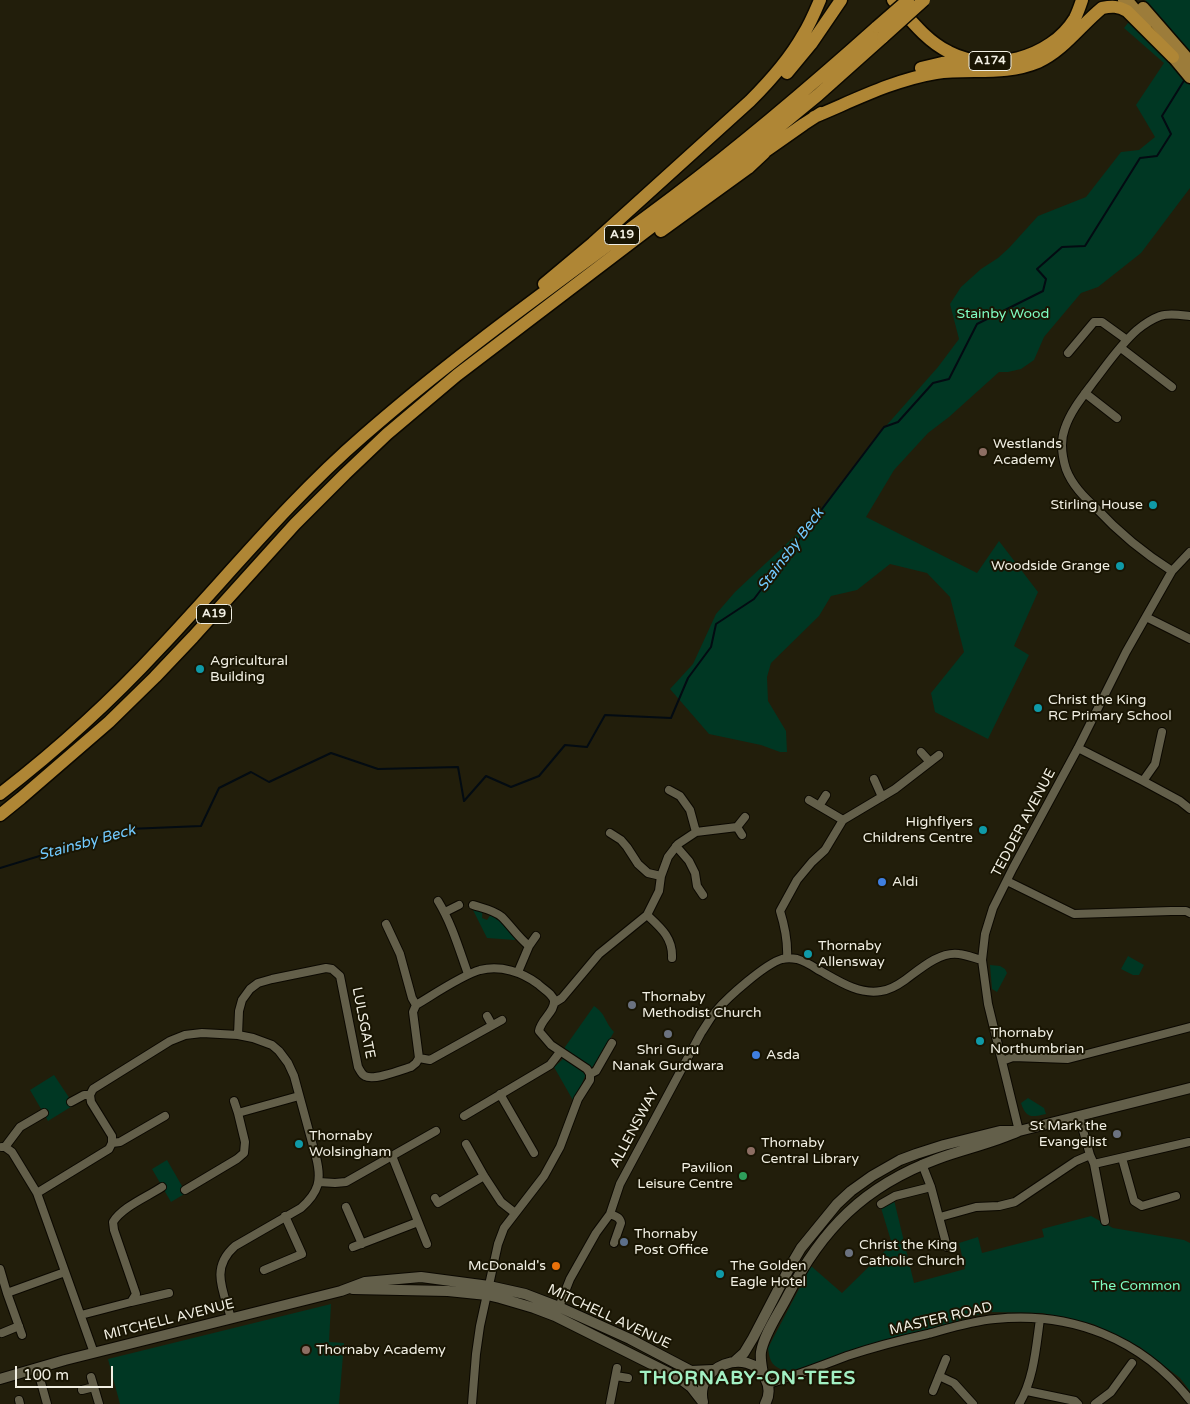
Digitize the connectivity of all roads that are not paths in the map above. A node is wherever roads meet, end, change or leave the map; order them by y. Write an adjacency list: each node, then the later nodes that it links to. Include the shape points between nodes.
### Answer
1 (820, 0): 15 (highway, via 788,59 767,84)
2 (841, 0): 15 (highway, via 811,44 773,88 739,119)
3 (893, 0): 11 (highway, A174, via 934,43 949,52)
4 (908, 0): 9 (highway, A19, bridge)
5 (924, 0): 9 (highway, A19, bridge)
6 (1124, 0): 10 (main road)
7 (1136, 0): 10 (main road)
8 (1085, 2): 11 (highway, A174, via 1061,34 1047,46 1012,60)
9 (880, 32): 16 (highway, A19, via 818,95); 25 (highway, A19, via 677,194 428,381)
10 (1180, 58): 12 (main road); 13 (highway, via 1127,11 1111,6 1102,8 1050,56 1029,65 1004,71 936,73 912,78)
11 (978, 60): 13 (highway, via 942,63 902,74)
12 (1190, 77)
13 (814, 117): 14 (highway)
14 (764, 153): 16 (highway); 23 (highway)
15 (688, 157): 25 (highway, via 551,278 399,396)
16 (672, 212): 23 (highway, A19, via 472,363)
17 (1190, 316): 18 (street, via 1160,316)
18 (1126, 340): 19 (street); 20 (street, via 1098,321)
19 (1120, 348): 21 (street); 22 (street)
20 (1068, 353)
21 (1172, 387)
22 (1085, 393): 24 (street); 27 (street, via 1071,412 1064,429 1061,446 1066,470 1076,488 1116,529)
23 (421, 406): 44 (highway, A19, via 314,505 109,722)
24 (1117, 418)
25 (362, 436): 38 (highway, A19, via 304,492 127,683)
26 (1190, 552): 27 (street, TEDDER AVENUE)
27 (1172, 571): 28 (street, TEDDER AVENUE)
28 (1146, 617): 29 (street); 31 (street, TEDDER AVENUE)
29 (1190, 639)
30 (1162, 732): 36 (street, via 1155,764)
31 (1078, 748): 36 (street); 55 (street, TEDDER AVENUE)
32 (922, 752): 34 (street)
33 (939, 754): 34 (street)
34 (930, 762): 40 (street)
35 (874, 780): 40 (street)
36 (1143, 781): 43 (street)
37 (670, 790): 48 (street, via 680,796 690,810)
38 (0, 794)
39 (826, 795): 42 (street)
40 (882, 797): 46 (street)
41 (809, 800): 42 (street)
42 (819, 806): 46 (street)
43 (1190, 808)
44 (0, 815)
45 (745, 817): 47 (street)
46 (843, 820): 71 (street, via 825,850 797,880 780,910 788,943)
47 (737, 827): 48 (street); 50 (street)
48 (696, 832): 52 (street)
49 (610, 833): 51 (street)
50 (742, 835)
51 (621, 840): 53 (street); 54 (street, via 638,864 648,873)
52 (676, 846): 54 (street); 56 (street, via 690,861 696,873)
53 (614, 847)
54 (661, 876): 65 (street, via 659,891)
55 (1007, 881): 64 (street, via 1074,914); 72 (street, TEDDER AVENUE, via 990,917)
56 (697, 886): 57 (street); 58 (street)
57 (689, 889)
58 (703, 895)
59 (438, 901): 63 (street)
60 (459, 905): 63 (street)
61 (473, 905): 62 (street)
62 (488, 909): 66 (street); 69 (street, via 500,915)
63 (445, 912): 74 (street)
64 (1190, 913)
65 (647, 915): 70 (street, via 676,947); 75 (street, via 599,954 562,998)
66 (484, 918)
67 (386, 924): 76 (street, via 386,934 400,954)
68 (536, 936): 69 (street)
69 (528, 946): 73 (street)
70 (672, 958)
71 (787, 958): 72 (street, via 805,962 851,987 870,992 897,985 929,963 950,954); 122 (street, ALLENSWAY, via 765,968 742,986 710,1019 620,1184)
72 (982, 960): 85 (street, TEDDER AVENUE, via 988,1004)
73 (518, 972): 74 (street, via 499,968); 75 (street, via 552,996)
74 (468, 974): 76 (street)
75 (554, 1003): 83 (street, via 539,1031)
76 (416, 1005): 84 (street, via 413,1012)
77 (488, 1016): 79 (street)
78 (502, 1020): 79 (street, LULSGATE)
79 (492, 1025): 84 (street, LULSGATE, via 430,1060)
80 (1190, 1027): 85 (street, via 1068,1059 1012,1057)
81 (238, 1035): 84 (street, LULSGATE, via 239,1011 250,989 272,979 326,968 340,976 360,1072 372,1078 411,1067); 89 (street, via 202,1033 170,1041 93,1089); 90 (street, via 272,1045 288,1062)
82 (612, 1043): 86 (street, via 596,1071)
83 (560, 1052): 86 (street); 88 (street, via 550,1065)
84 (419, 1058)
85 (1002, 1061): 99 (street, TEDDER AVENUE)
86 (590, 1074): 121 (street, via 560,1148 544,1176)
87 (1190, 1088): 97 (street)
88 (500, 1094): 96 (street); 105 (street)
89 (90, 1095): 92 (street); 100 (street, via 112,1136)
90 (299, 1096): 94 (street); 112 (street, via 319,1170)
91 (234, 1101): 94 (street)
92 (71, 1102)
93 (44, 1113): 104 (street, via 20,1127)
94 (238, 1113): 115 (street, via 245,1142 244,1154)
95 (165, 1116): 100 (street, via 120,1142)
96 (464, 1116)
97 (1080, 1116): 99 (street); 106 (street)
98 (436, 1131): 107 (street)
99 (1019, 1131): 102 (street, via 1003,1139)
100 (112, 1142): 116 (street, via 110,1148)
101 (1189, 1142): 108 (street)
102 (970, 1143): 109 (street); 132 (street, via 932,1149 900,1160 872,1176 837,1204)
103 (466, 1144): 111 (street)
104 (2, 1147): 116 (street, via 12,1152)
105 (534, 1153)
106 (1090, 1155): 110 (street); 124 (street, via 1015,1202 976,1207)
107 (392, 1156): 112 (street, via 346,1182); 126 (street)
108 (1122, 1158): 110 (street); 117 (street, via 1134,1201 1142,1206)
109 (922, 1164): 113 (street); 135 (street, via 888,1181 848,1212 829,1231)
110 (1094, 1164): 125 (street)
111 (484, 1176): 118 (street, via 438,1203); 121 (street, via 501,1202)
112 (319, 1182): 123 (street, via 310,1201)
113 (931, 1187): 119 (street, via 895,1196); 124 (street)
114 (162, 1188): 140 (street, via 117,1215 113,1222 136,1294)
115 (185, 1190)
116 (37, 1193): 136 (street)
117 (1176, 1196)
118 (435, 1198)
119 (881, 1204)
120 (346, 1207): 128 (street)
121 (515, 1212): 137 (street, via 498,1244)
122 (610, 1214): 127 (street, via 622,1223); 141 (street, ALLENSWAY, via 570,1279)
123 (285, 1216): 134 (street, via 302,1254); 143 (street, via 226,1253 220,1280)
124 (940, 1217): 131 (street)
125 (1105, 1221)
126 (418, 1222): 128 (street); 129 (street)
127 (614, 1243)
128 (362, 1244): 130 (street)
129 (427, 1244)
130 (353, 1247)
131 (947, 1247)
132 (791, 1265): 135 (street); 150 (street, via 753,1338)
133 (0, 1269): 138 (street)
134 (263, 1270)
135 (801, 1270): 154 (street, via 766,1337 761,1352)
136 (65, 1272): 138 (street); 142 (street)
137 (488, 1291): 141 (street, MITCHELL AVENUE, via 534,1308); 143 (street, MITCHELL AVENUE, via 345,1289); 168 (street, via 476,1354)
138 (7, 1293): 145 (street)
139 (169, 1293): 140 (street)
140 (131, 1302): 142 (street)
141 (557, 1311): 153 (street, MITCHELL AVENUE, via 630,1340 691,1371); 165 (street, MITCHELL AVENUE, via 679,1378)
142 (81, 1315): 148 (street)
143 (231, 1318): 148 (street, MITCHELL AVENUE)
144 (1040, 1319): 160 (street, MASTER ROAD, via 980,1321 891,1343); 163 (street); 164 (street, MASTER ROAD, via 1078,1326 1119,1340 1170,1376)
145 (19, 1326): 146 (street); 147 (street)
146 (2, 1333)
147 (22, 1335)
148 (94, 1353): 152 (street, MITCHELL AVENUE)
149 (946, 1359): 155 (street)
150 (734, 1362): 153 (street, MITCHELL AVENUE); 154 (street, via 748,1362)
151 (1132, 1364): 175 (street, via 1111,1392)
152 (38, 1368): 158 (street, MITCHELL AVENUE); 166 (street)
153 (714, 1370): 165 (street, MITCHELL AVENUE, via 703,1384)
154 (763, 1374): 160 (street)
155 (939, 1376): 162 (street); 172 (street, via 954,1383)
156 (91, 1377): 159 (street)
157 (628, 1378): 169 (street, via 617,1372)
158 (0, 1379)
159 (94, 1386): 161 (street); 167 (street)
160 (769, 1388): 170 (street); 171 (street)
161 (82, 1390)
162 (933, 1391)
163 (1026, 1391): 173 (street); 174 (street)
164 (1190, 1400)
165 (703, 1402)
166 (46, 1404)
167 (98, 1404)
168 (472, 1404)
169 (610, 1404)
170 (765, 1404)
171 (775, 1404)
172 (973, 1404)
173 (1019, 1404)
174 (1078, 1404)
175 (1095, 1404)

